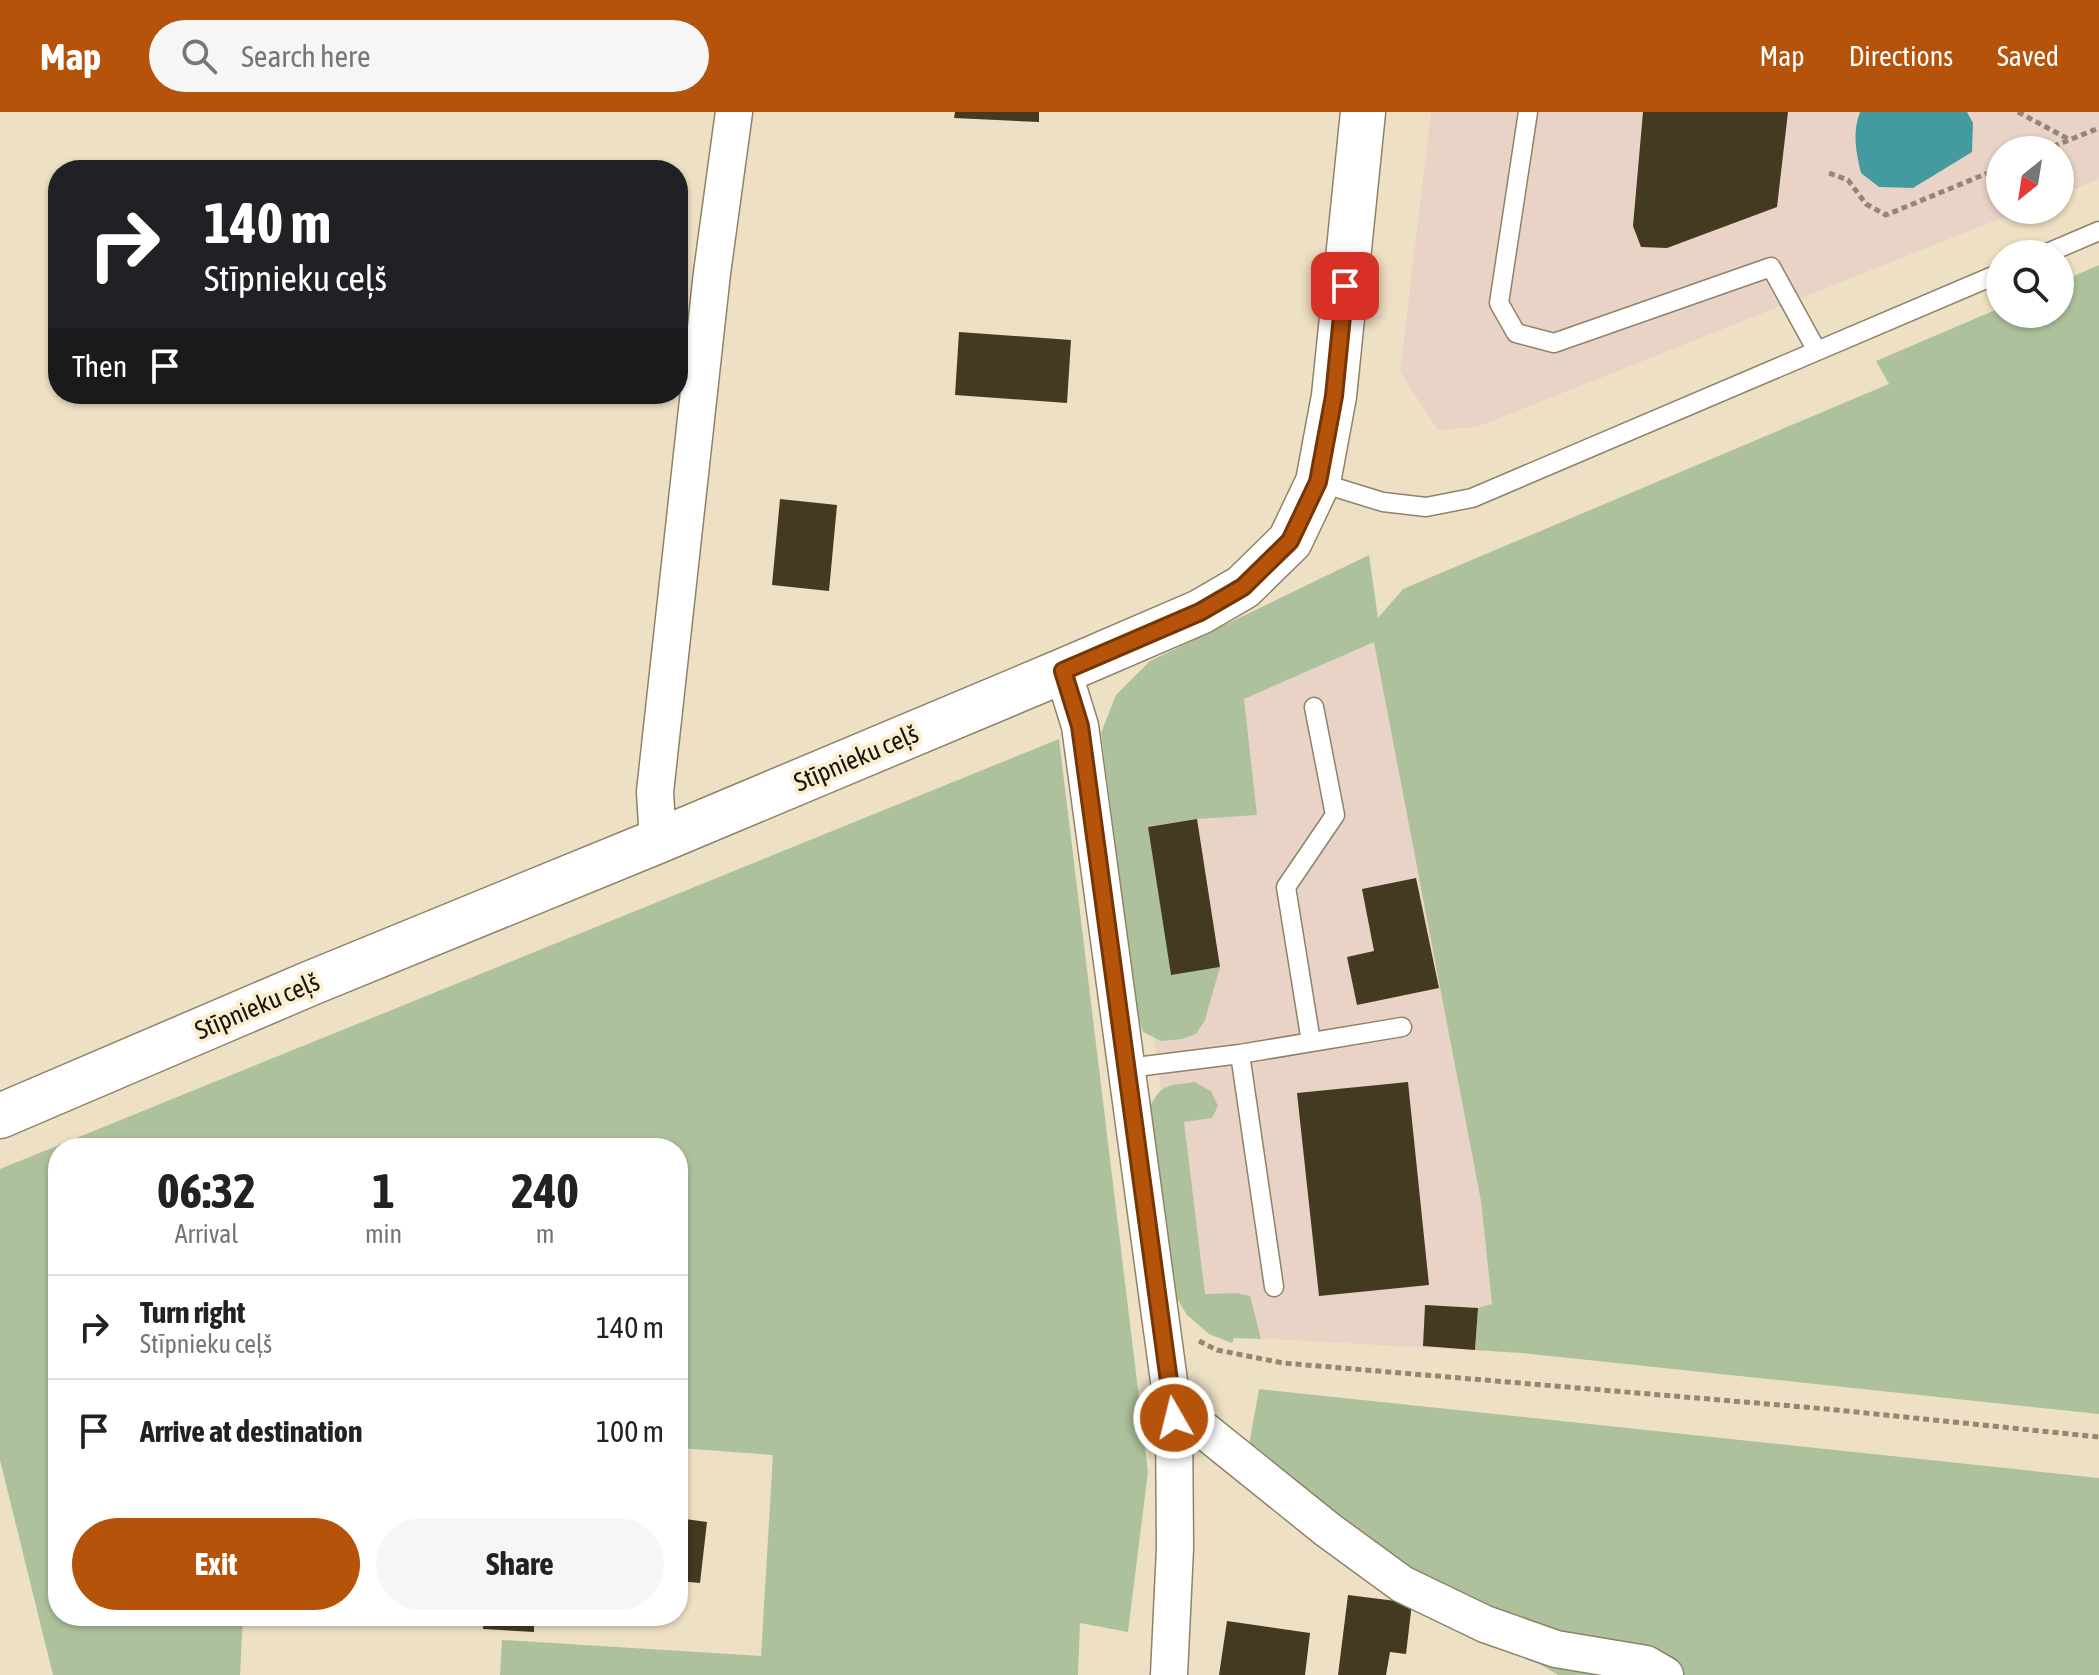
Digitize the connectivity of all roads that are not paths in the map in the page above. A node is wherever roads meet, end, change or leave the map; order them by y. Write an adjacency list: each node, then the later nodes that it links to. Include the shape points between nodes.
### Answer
1 (734, 112): 11 (street, via 655,792)
2 (1363, 112): 8 (main road, Stīpnieku ceļš, via 1334,396)
3 (1528, 112): 7 (lane, via 1499,303 1516,333 1554,343 1771,267)
4 (2099, 231): 5 (lane)
5 (2074, 242)
6 (1986, 279): 7 (lane)
7 (1817, 351): 8 (lane, via 1472,498 1426,507 1383,502)
8 (1318, 482): 9 (main road, Stīpnieku ceļš, via 1290,541 1243,587 1200,612)
9 (1063, 671): 11 (main road, Stīpnieku ceļš); 15 (street, via 1080,726)
10 (1314, 707): 13 (lane, via 1335,815 1286,887)
11 (658, 841): 16 (main road, Stīpnieku ceļš)
12 (1402, 1027): 13 (lane)
13 (1311, 1042): 14 (lane)
14 (1240, 1054): 15 (lane); 17 (lane)
15 (1128, 1068): 18 (street)
16 (0, 1116)
17 (1274, 1287)
18 (1174, 1418): 19 (street); 20 (street, via 1205,1431 1402,1584 1485,1624 1556,1649 1646,1664)
19 (1169, 1675)
20 (1665, 1675)

